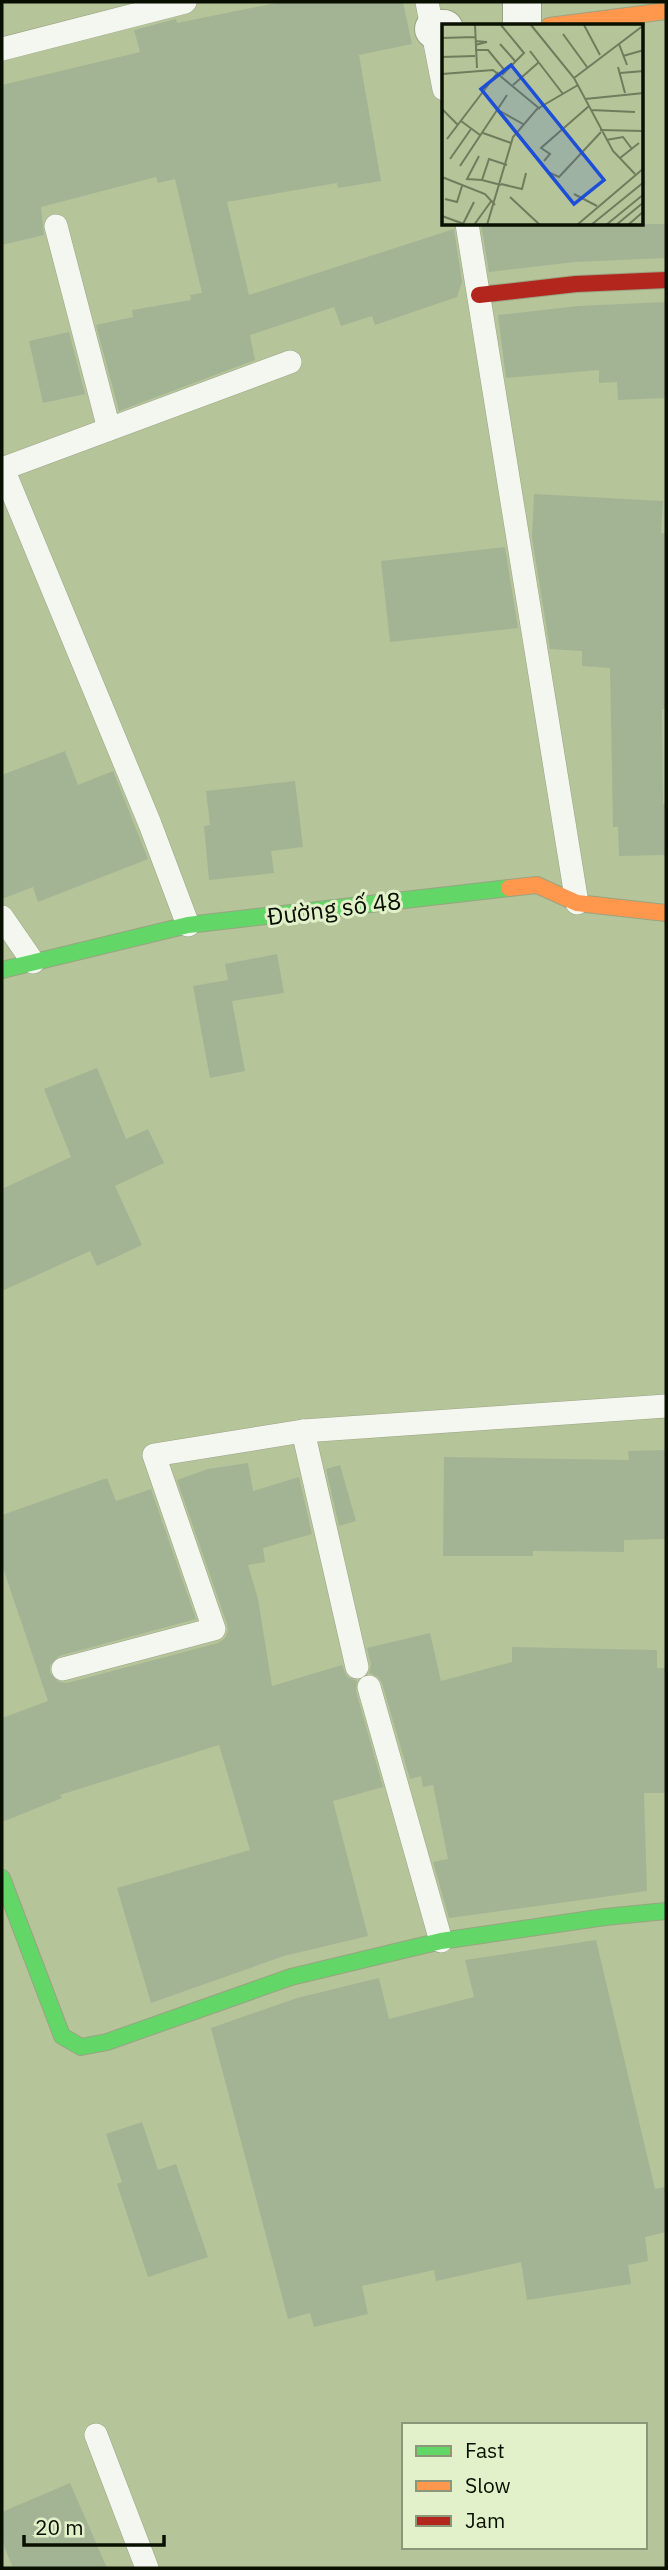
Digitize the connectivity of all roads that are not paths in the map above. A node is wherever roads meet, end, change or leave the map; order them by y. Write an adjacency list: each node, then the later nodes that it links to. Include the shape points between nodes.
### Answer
1 (185, 2): 7 (lane)
2 (522, 2): 5 (street)
3 (666, 11): 6 (street)
4 (435, 20): 8 (lane)
5 (522, 24)
6 (565, 24)
7 (2, 50)
8 (442, 74)
9 (56, 226): 14 (lane)
10 (467, 226): 12 (lane)
11 (666, 280): 12 (street, via 576,284)
12 (479, 296): 16 (lane)
13 (290, 362): 14 (lane)
14 (109, 429): 15 (lane)
15 (2, 469): 19 (lane)
16 (577, 903): 17 (street, Đường số 48); 19 (street, Đường số 48, via 537,885)
17 (666, 913)
18 (2, 917): 20 (lane)
19 (188, 925): 20 (street, Đường số 48)
20 (33, 962): 21 (street, Đường số 48)
21 (2, 970)
22 (666, 1406): 23 (lane)
23 (303, 1431): 24 (lane); 25 (lane, via 154,1455 214,1629)
24 (357, 1667)
25 (63, 1669)
26 (369, 1688): 29 (lane)
27 (2, 1878): 29 (street, via 62,2036 81,2047 291,1977)
28 (666, 1911): 29 (street)
29 (441, 1941)
30 (96, 2435): 31 (lane)
31 (147, 2568)

